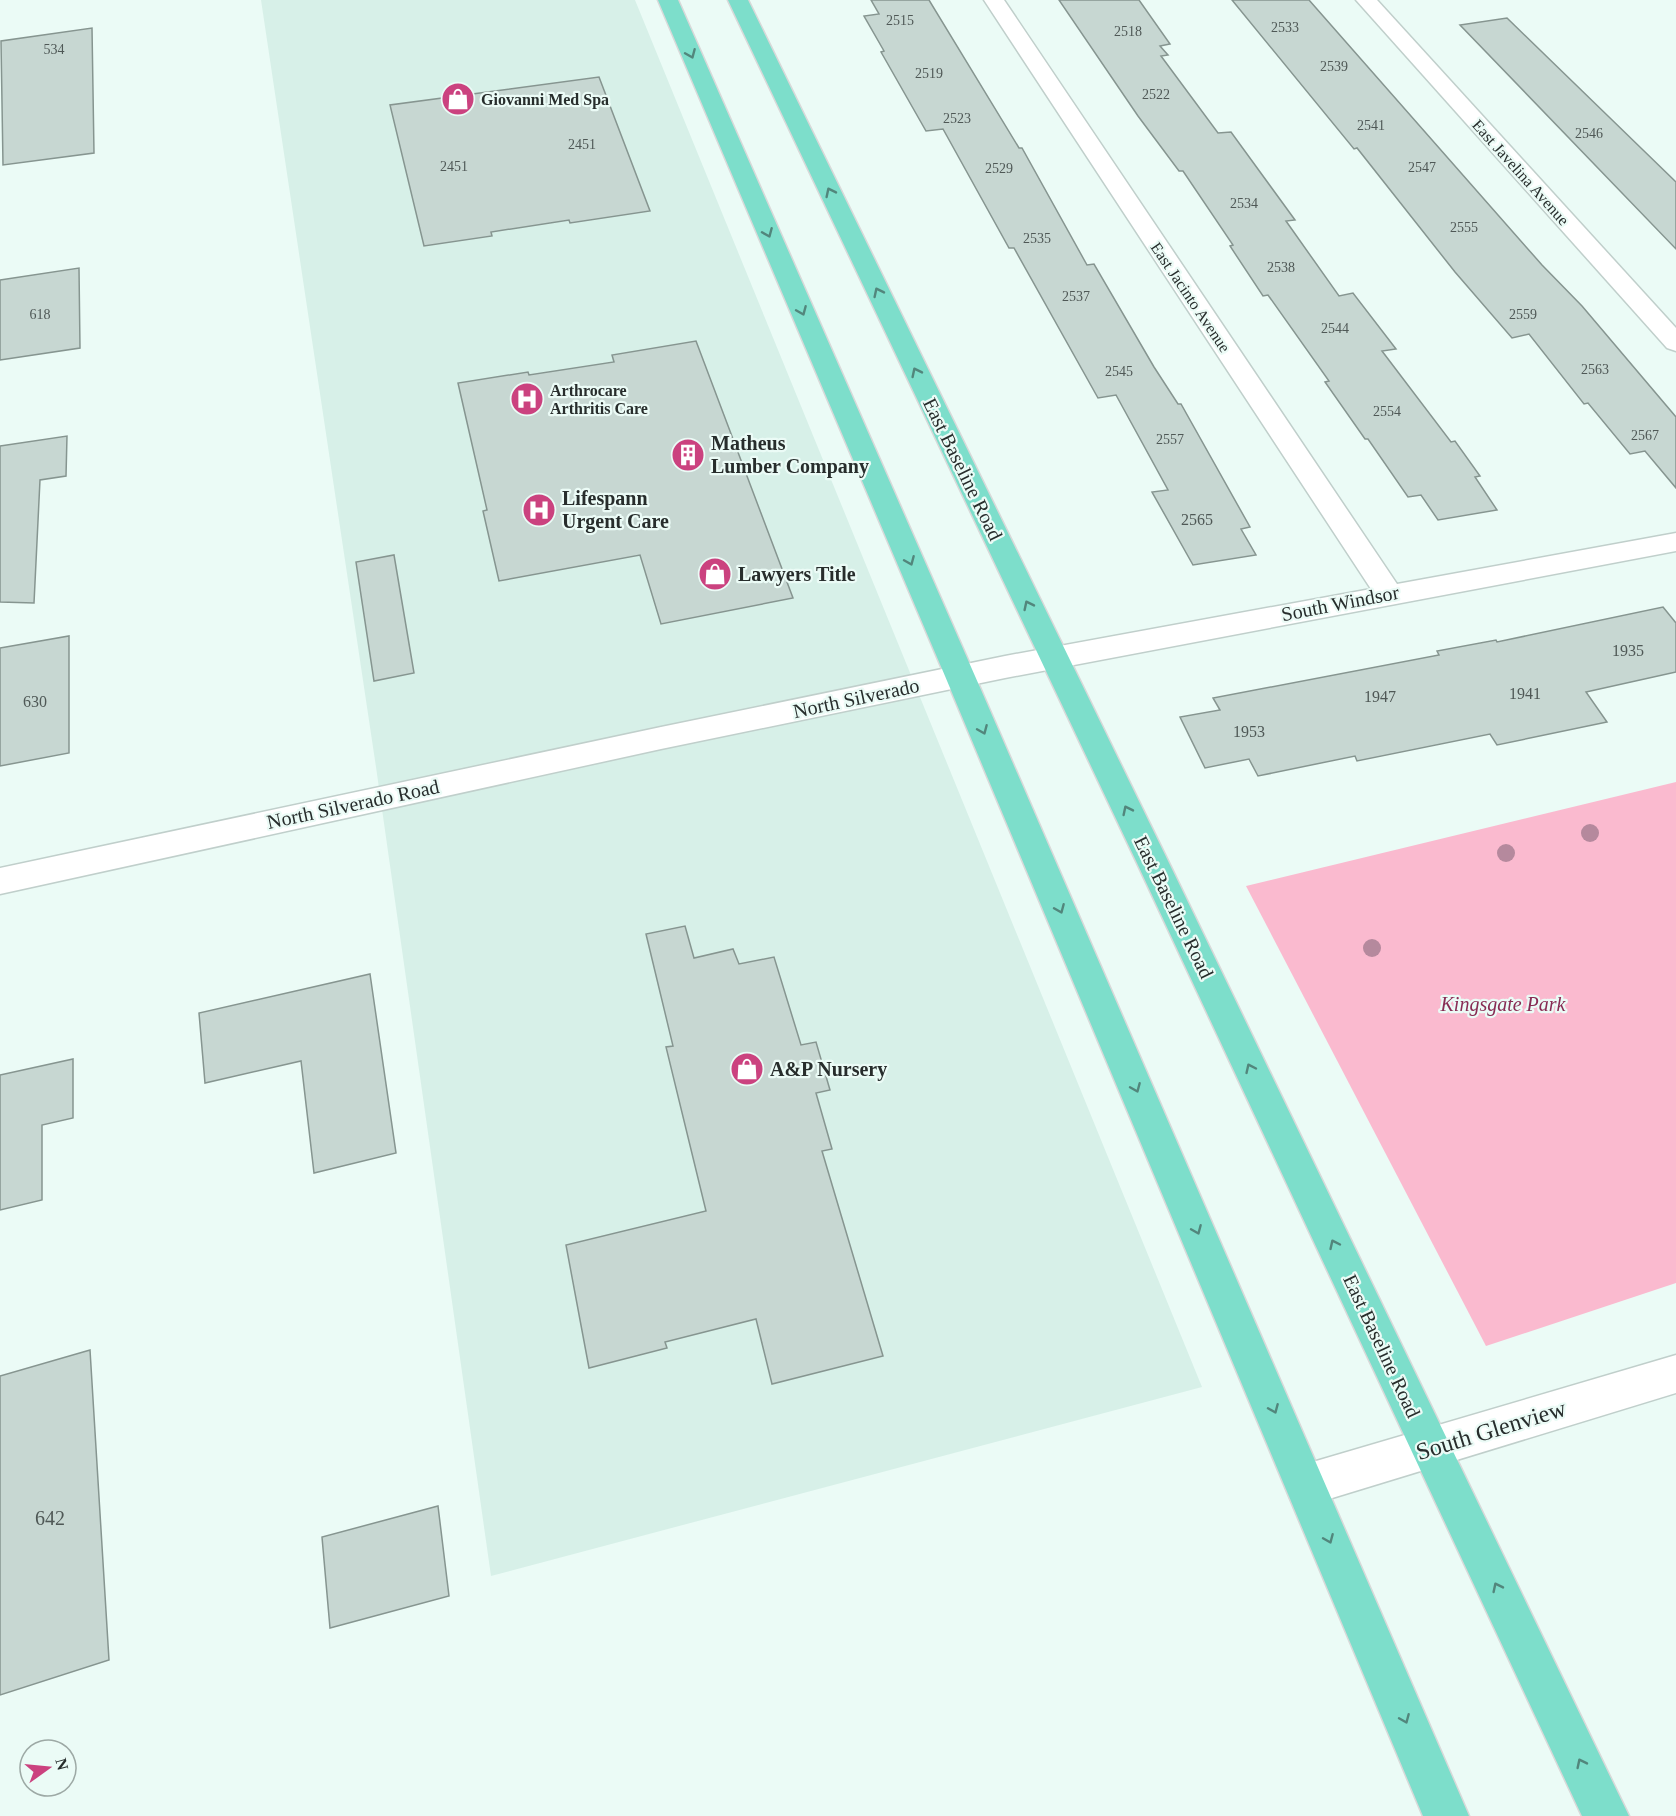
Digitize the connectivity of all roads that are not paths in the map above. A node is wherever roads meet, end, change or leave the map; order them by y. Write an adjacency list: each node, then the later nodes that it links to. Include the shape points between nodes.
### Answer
1 (668, 0): 10 (main road, one-way to 10)
2 (738, 0): 8 (main road, East Baseline Road, one-way to 2)
3 (994, 0): 7 (street, East Jacinto Avenue)
4 (1366, 0): 5 (street, East Javelina Avenue)
5 (1676, 344)
6 (1676, 542): 7 (street, South Windsor)
7 (1389, 594): 8 (street, South Windsor)
8 (1053, 658): 9 (street, South Windsor); 14 (main road, East Baseline Road, one-way to 8)
9 (1005, 667): 10 (street, North Silverado)
10 (960, 676): 11 (street, North Silverado); 15 (main road, one-way to 15)
11 (706, 729): 12 (street, North Silverado Road)
12 (0, 881)
13 (1676, 1374): 14 (street, South Glenview)
14 (1431, 1449): 15 (street, South Glenview); 17 (main road, East Baseline Road, one-way to 14)
15 (1306, 1485): 16 (main road, one-way to 16)
16 (1446, 1816)
17 (1606, 1816)

